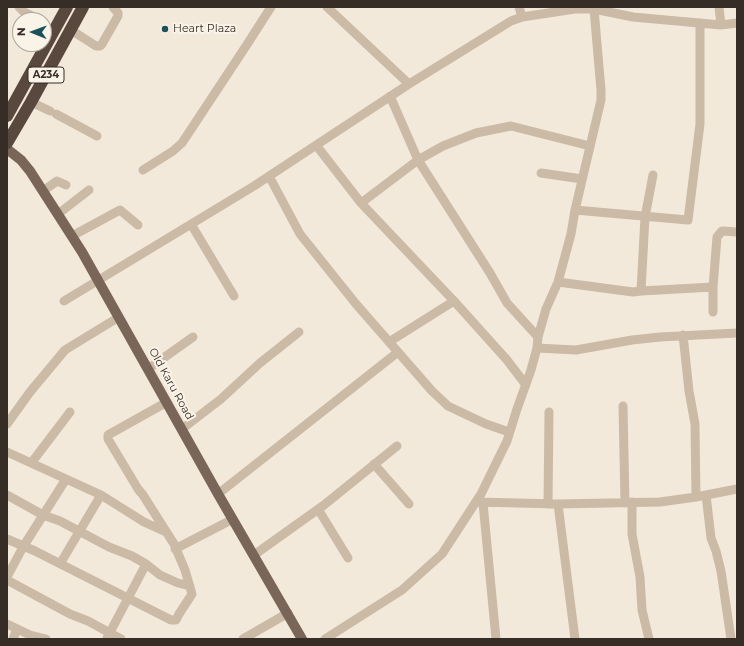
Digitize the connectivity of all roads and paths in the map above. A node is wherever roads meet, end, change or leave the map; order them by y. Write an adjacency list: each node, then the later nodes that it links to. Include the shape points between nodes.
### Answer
1 (67, 7): 15 (highway, A234)
2 (83, 7): 16 (highway, A234)
3 (113, 7): 16 (street, via 118,16 101,46 96,46)
4 (271, 7): 27 (street, via 182,143)
5 (327, 7): 17 (street)
6 (519, 7): 10 (street)
7 (719, 7): 13 (street)
8 (575, 8): 9 (street); 10 (street)
9 (594, 9): 11 (street, via 633,17); 24 (street, via 602,95)
10 (522, 17): 17 (street, via 511,21)
11 (700, 22): 13 (street); 38 (street, via 700,124 689,219)
12 (737, 23): 13 (street)
13 (721, 25)
14 (52, 26): 15 (street)
15 (55, 28): 20 (highway, A234)
16 (71, 30): 19 (highway, A234)
17 (409, 84): 18 (street)
18 (390, 96): 23 (street); 26 (street)
19 (31, 102): 21 (street); 22 (highway, A234)
20 (7, 116)
21 (97, 136)
22 (7, 143)
23 (316, 145): 30 (street); 35 (street)
24 (590, 146): 26 (street, via 512,126 476,133 443,146); 31 (street)
25 (7, 149): 34 (main road, Old Karu Road, via 21,160)
26 (418, 160): 35 (street); 56 (street, via 507,303)
27 (143, 170)
28 (541, 173): 31 (street)
29 (653, 175): 38 (street)
30 (268, 176): 39 (street); 57 (street, via 300,234)
31 (582, 179): 36 (street)
32 (66, 185): 34 (street, via 57,181)
33 (89, 190): 37 (street)
34 (43, 191): 37 (main road, Old Karu Road)
35 (361, 203): 49 (street)
36 (575, 210): 38 (street); 44 (street)
37 (58, 214): 42 (main road, Old Karu Road)
38 (645, 217): 46 (street)
39 (191, 224): 43 (street); 47 (street)
40 (138, 225): 42 (street, via 120,210)
41 (737, 232): 45 (street, via 722,231 717,237)
42 (72, 236): 43 (main road, Old Karu Road)
43 (98, 280): 48 (street); 51 (main road, Old Karu Road)
44 (558, 282): 46 (street); 56 (street, via 546,309)
45 (713, 287): 46 (street); 50 (street)
46 (641, 291)
47 (234, 296)
48 (64, 301)
49 (454, 301): 57 (street); 61 (street)
50 (713, 312)
51 (119, 317): 60 (main road, Old Karu Road); 66 (street, via 65,350)
52 (299, 332): 67 (street)
53 (737, 333): 54 (street)
54 (684, 336): 58 (street, via 632,340 576,350); 79 (street, via 695,424)
55 (193, 337): 60 (street)
56 (538, 337): 58 (street)
57 (389, 342): 59 (street)
58 (537, 348): 61 (street)
59 (398, 352): 68 (street, via 448,406); 75 (street)
60 (148, 369): 62 (main road, Old Karu Road)
61 (526, 385): 68 (street)
62 (167, 402): 67 (main road, Old Karu Road); 89 (street, via 108,435 138,489)
63 (623, 406): 81 (street)
64 (70, 412): 71 (street)
65 (549, 412): 83 (street)
66 (7, 424)
67 (182, 429): 75 (main road, Old Karu Road)
68 (509, 432): 80 (street)
69 (397, 446): 72 (street)
70 (7, 452): 71 (street)
71 (32, 462): 73 (street)
72 (374, 464): 82 (street); 85 (street)
73 (66, 479): 76 (street); 86 (street)
74 (737, 489): 77 (street)
75 (218, 494): 87 (main road, Old Karu Road)
76 (101, 495): 88 (street); 89 (street)
77 (706, 495): 79 (street); 114 (street, via 711,538 721,571)
78 (8, 496): 86 (street)
79 (696, 498): 81 (street)
80 (480, 503): 83 (street); 110 (street, via 432,564 402,590); 111 (street)
81 (629, 503): 84 (street); 113 (street, via 642,610)
82 (409, 504)
83 (548, 504): 84 (street)
84 (558, 504): 112 (street)
85 (318, 509): 93 (street); 94 (street)
86 (43, 514): 88 (street); 91 (street)
87 (233, 519): 92 (street); 93 (main road, Old Karu Road)
88 (80, 532): 95 (street); 96 (street)
89 (167, 533): 92 (street)
90 (7, 539): 91 (street)
91 (23, 546): 95 (street); 97 (street)
92 (175, 549): 99 (street)
93 (254, 555): 101 (main road, Old Karu Road)
94 (348, 558)
95 (60, 564): 100 (street)
96 (146, 564): 99 (street, via 160,575); 100 (street)
97 (7, 577)
98 (7, 580): 104 (street, via 88,621)
99 (190, 586): 100 (street, via 192,594 176,620 171,620)
100 (128, 599): 104 (street)
101 (288, 613): 108 (street); 109 (main road, Old Karu Road)
102 (7, 624): 103 (street)
103 (17, 629): 105 (street); 106 (street)
104 (107, 636): 107 (street)
105 (13, 639)
106 (46, 639)
107 (121, 639)
108 (243, 639)
109 (302, 639)
110 (325, 639)
111 (496, 639)
112 (575, 639)
113 (649, 639)
114 (731, 639)

